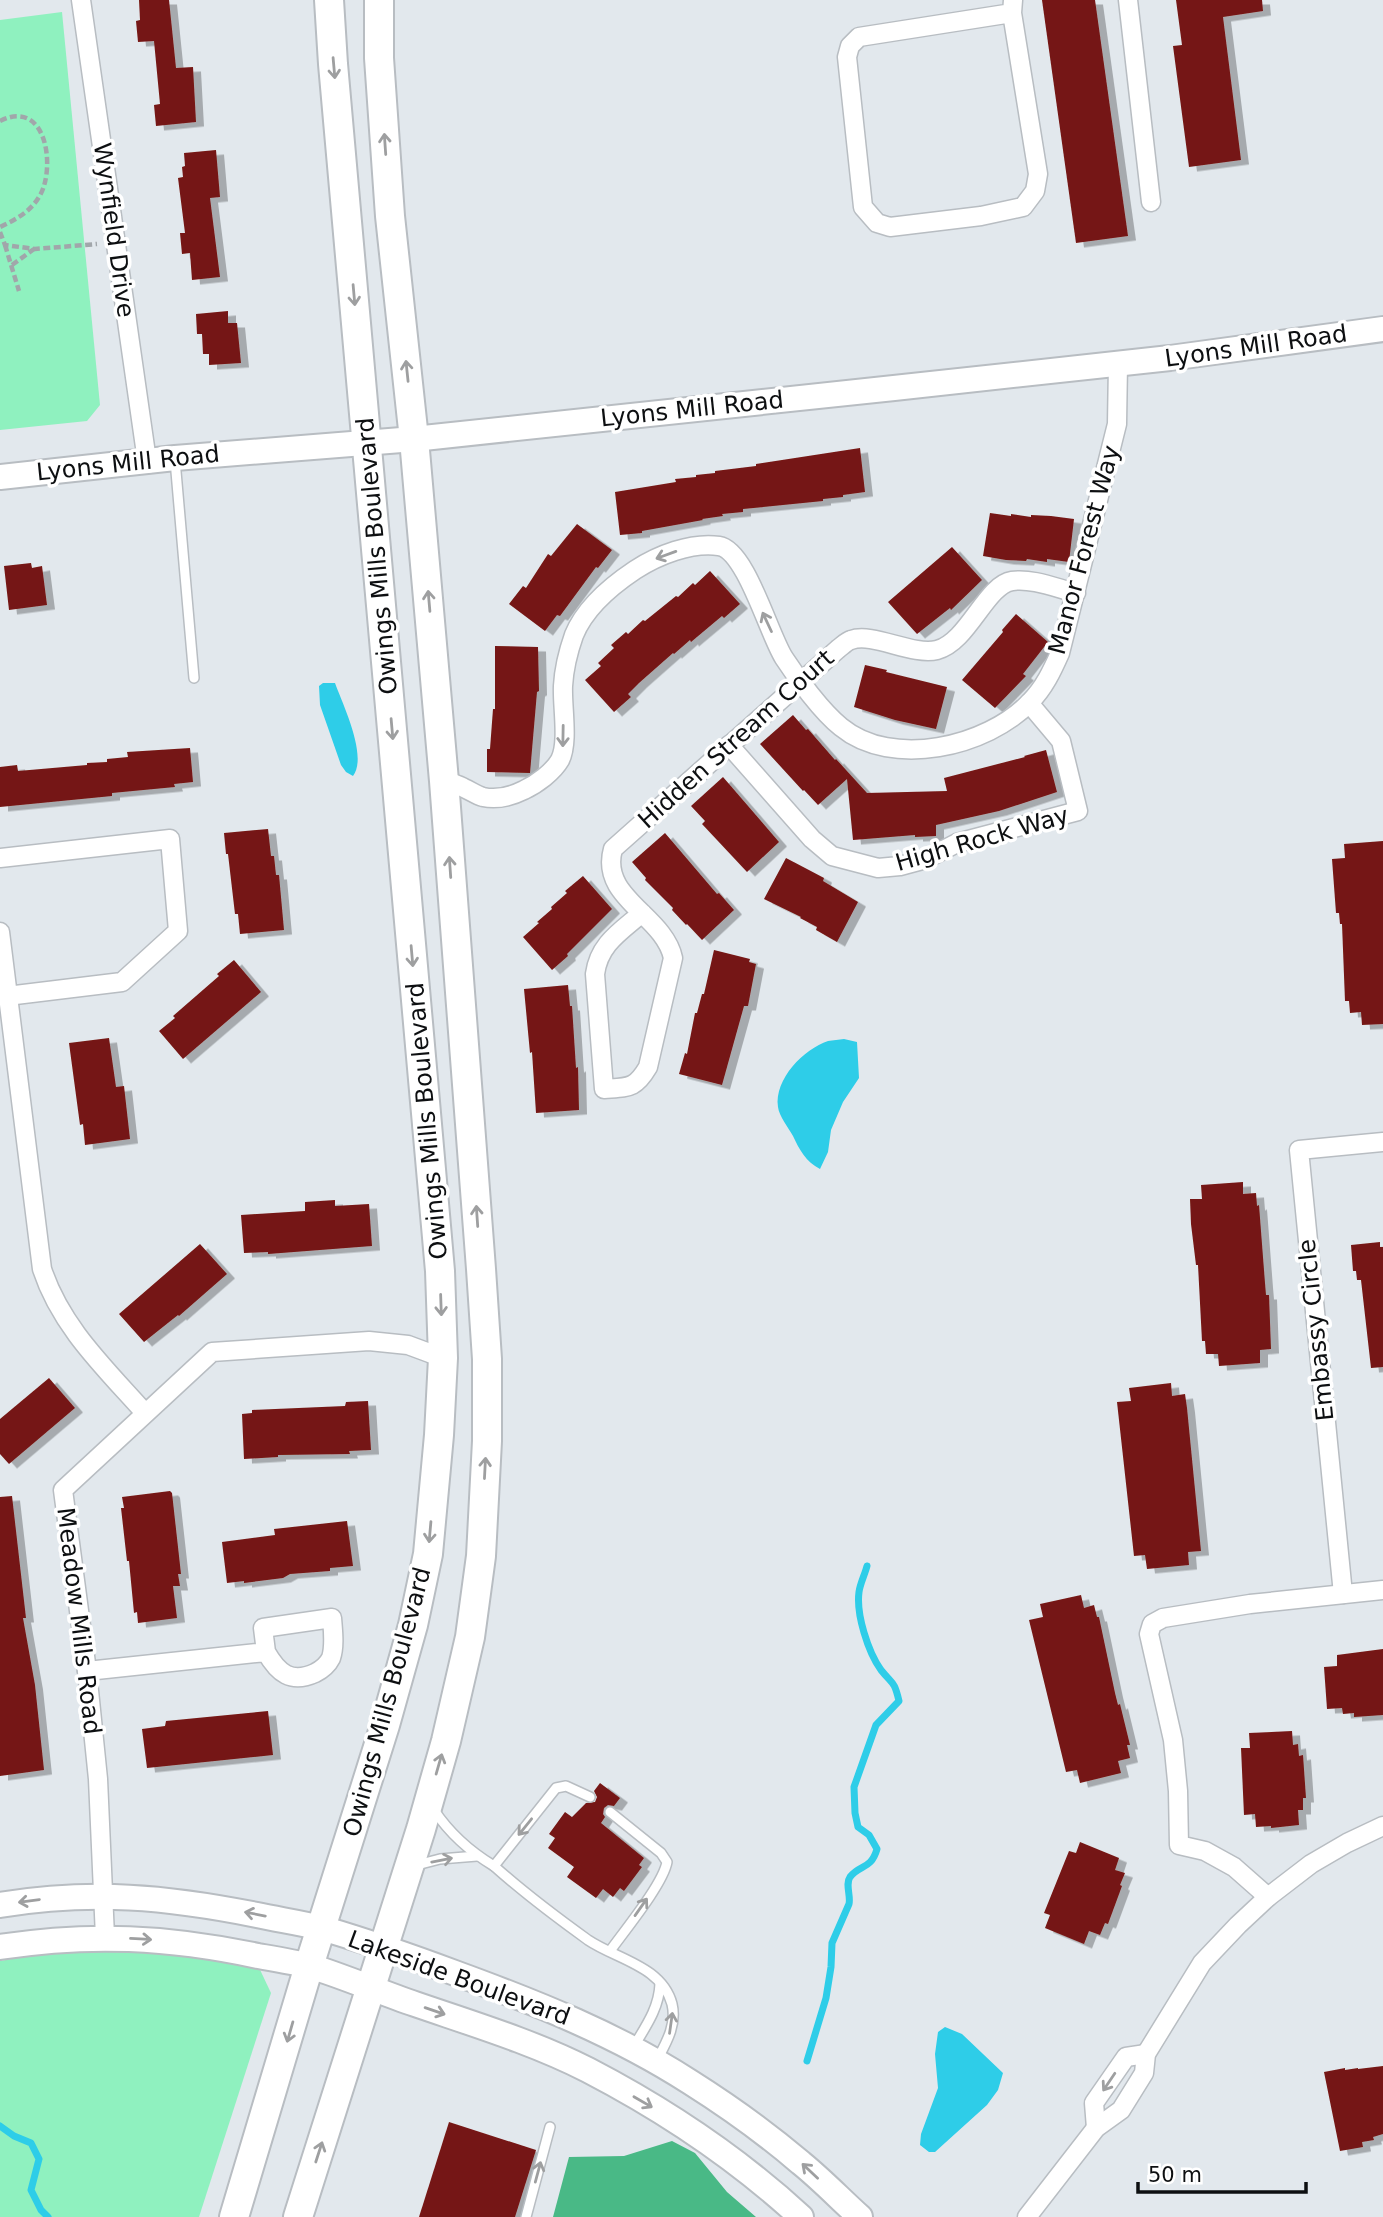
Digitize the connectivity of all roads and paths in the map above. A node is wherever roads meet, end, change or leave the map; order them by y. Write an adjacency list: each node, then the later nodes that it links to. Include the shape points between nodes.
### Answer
1 (81, 0): 9 (street, Wynfield Drive)
2 (330, 0): 17 (main road, Owings Mills Boulevard, one-way to 17)
3 (379, 0): 16 (main road, Owings Mills Boulevard, one-way to 3, via 390,216)
4 (1128, 0): 7 (street)
5 (1013, 7): 5 (street, via 1038,174 1035,191 1023,206 981,216 890,228 877,223 863,207 847,57 850,46 859,37)
6 (0, 121): 8 (path, via 18,115 37,125 45,144 46,173 39,198)
7 (1151, 202)
8 (0, 229): 10 (path)
9 (116, 242): 11 (path); 19 (street, Wynfield Drive)
10 (5, 245): 11 (path); 12 (path)
11 (35, 249): 12 (path)
12 (12, 265): 13 (path)
13 (19, 291)
14 (1383, 329): 15 (main road, Lyons Mill Road)
15 (1118, 364): 16 (main road, Lyons Mill Road); 21 (street, Manor Forest Way, via 1117,424)
16 (414, 439): 17 (main road, Lyons Mill Road); 26 (main road, Owings Mills Boulevard, one-way to 16)
17 (368, 442): 18 (main road, Lyons Mill Road); 32 (main road, Owings Mills Boulevard, one-way to 32, via 440,1271)
18 (175, 458): 19 (main road, Lyons Mill Road); 22 (lane)
19 (148, 461): 20 (main road, Lyons Mill Road)
20 (0, 477)
21 (1076, 593): 23 (street, Hidden Stream Court, via 1022,580 1008,582 946,647 933,651 851,640); 24 (street, Manor Forest Way, via 1060,653)
22 (194, 678)
23 (802, 681): 24 (street, Manor Forest Way, via 842,729 890,748 928,750 973,738); 25 (street, Hidden Stream Court); 26 (street, Manor Forest Way, one-way to 26, via 783,657 750,579 735,557 723,546 681,549 649,561 620,580 591,607 575,632 566,659 564,746 554,768 532,786 498,798)
24 (1029, 704): 25 (street, High Rock Way, via 1061,741 1078,811 957,843 900,866 878,868 832,856)
25 (729, 745): 28 (street, Hidden Stream Court, via 612,849 610,873)
26 (444, 781): 39 (main road, Owings Mills Boulevard, one-way to 26, via 470,1637 481,1556 487,1441 487,1359)
27 (0, 858): 30 (street, via 170,839 178,931 122,982)
28 (642, 913): 28 (street, Hidden Stream Court, via 671,948 672,968 648,1067 639,1082 604,1089 597,960)
29 (0, 932): 30 (street)
30 (7, 996): 33 (street, via 46,1281 82,1343)
31 (1383, 1142): 35 (street, Embassy Circle, via 1298,1150)
32 (443, 1358): 33 (street, Meadow Mills Road, via 408,1345 369,1341 212,1352); 48 (main road, Owings Mills Boulevard, one-way to 48, via 428,1554 413,1625 386,1726)
33 (145, 1413): 37 (street, Meadow Mills Road, via 63,1490)
34 (1383, 1590): 35 (street)
35 (1343, 1594): 46 (street, via 1163,1618 1152,1624 1149,1634 1172,1740 1179,1845 1205,1851 1234,1867)
36 (266, 1652): 37 (street)
37 (87, 1671): 45 (street, Meadow Mills Road, via 98,1779)
38 (590, 1797): 43 (lane, one-way to 43, via 566,1786 556,1788)
39 (429, 1803): 42 (lane, via 456,1839); 44 (main road, Owings Mills Boulevard)
40 (610, 1812): 52 (lane, one-way to 40, via 658,1884 667,1862)
41 (1383, 1826): 46 (street, via 1311,1864)
42 (477, 1856): 43 (lane); 44 (lane, one-way to 42)
43 (494, 1866): 52 (lane, via 587,1939)
44 (408, 1868): 50 (main road, Owings Mills Boulevard)
45 (102, 1895): 47 (main road, Lakeside Boulevard, one-way to 47); 48 (main road, Lakeside Boulevard, one-way to 45, via 167,1899); 49 (street, Meadow Mills Road)
46 (1268, 1897): 57 (street, via 1202,1963)
47 (0, 1905)
48 (321, 1928): 50 (main road, Lakeside Boulevard); 53 (main road, Owings Mills Boulevard)
49 (105, 1937): 51 (main road, Lakeside Boulevard); 53 (main road, Lakeside Boulevard, one-way to 53, via 168,1941)
50 (382, 1946): 55 (main road, Owings Mills Boulevard); 56 (main road, Lakeside Boulevard, via 516,1995)
51 (0, 1947)
52 (610, 1951): 54 (lane, via 641,1967)
53 (309, 1966): 55 (main road, Lakeside Boulevard); 61 (main road, Owings Mills Boulevard, one-way to 61)
54 (660, 1984): 56 (lane, via 656,2009); 58 (lane, one-way to 54, via 673,2017)
55 (371, 1989): 62 (main road, Owings Mills Boulevard, one-way to 55); 64 (main road, Lakeside Boulevard, one-way to 64, via 511,2037 587,2070 714,2146)
56 (632, 2049): 58 (main road, Lakeside Boulevard)
57 (1146, 2054): 60 (street, via 1144,2073 1121,2110); 60 (street, one-way to 60, via 1126,2057 1100,2094 1094,2103)
58 (656, 2063): 65 (main road, Lakeside Boulevard, one-way to 58, via 801,2163 701,2089)
59 (550, 2127): 63 (lane, one-way to 59)
60 (1096, 2128): 66 (street)
61 (234, 2217)
62 (298, 2217)
63 (526, 2217)
64 (802, 2217)
65 (860, 2217)
66 (1027, 2217)

